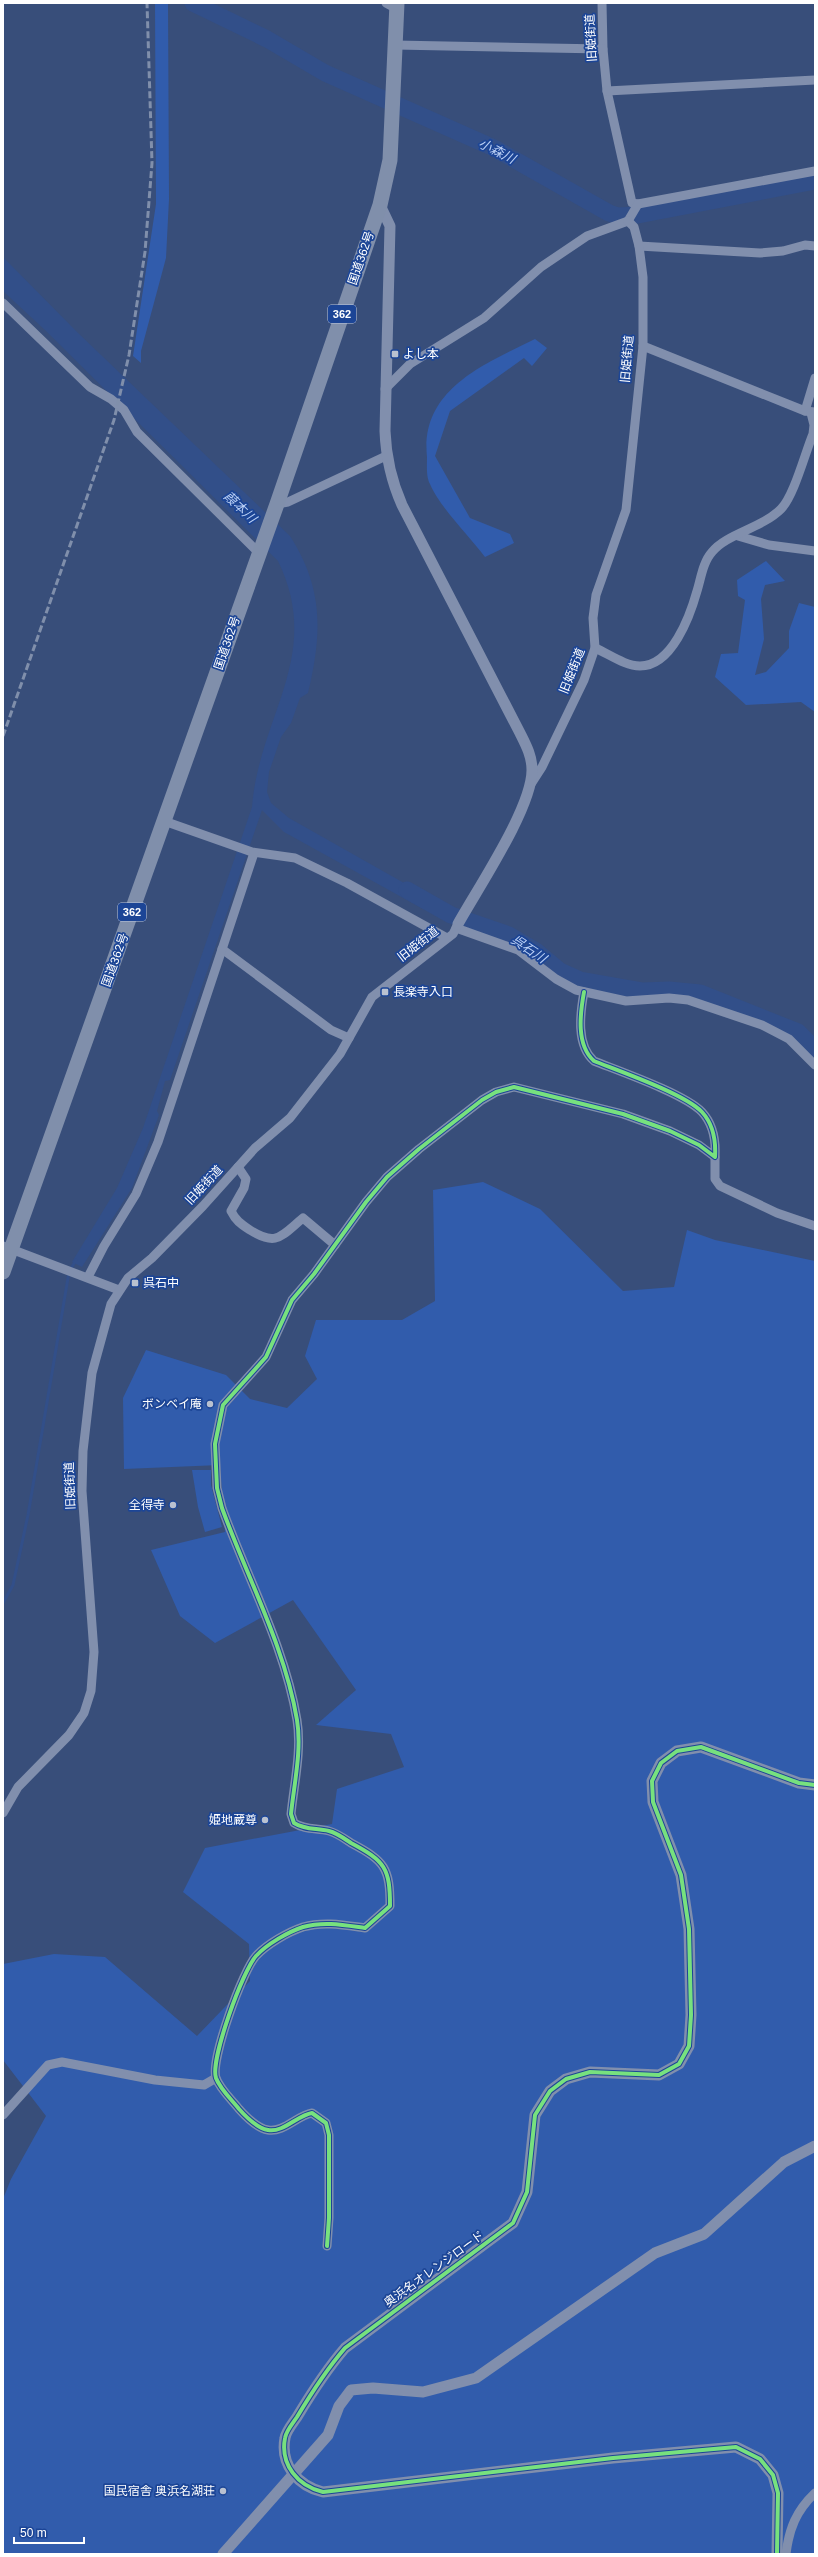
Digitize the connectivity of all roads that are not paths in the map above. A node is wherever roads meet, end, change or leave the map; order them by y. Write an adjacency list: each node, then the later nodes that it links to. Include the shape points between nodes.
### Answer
1 (602, 3): 4 (street, 旧姫街道)
2 (393, 5): 3 (highway, 国道362号 / 362)
3 (395, 45): 4 (street); 9 (highway, 国道362号 / 362, via 390,160)
4 (603, 49): 6 (street, 旧姫街道)
5 (815, 80): 6 (street)
6 (607, 91): 8 (street, 旧姫街道, via 630,200)
7 (815, 171): 8 (street)
8 (638, 204): 10 (street)
9 (380, 205): 16 (street, via 390,226); 19 (highway, 国道362号 / 362)
10 (628, 221): 11 (street, 旧姫街道, via 634,227); 16 (street, via 587,236 541,266 484,318 410,364)
11 (639, 246): 12 (street, via 760,253 783,251 805,245); 14 (street, 旧姫街道, via 643,277)
12 (815, 246)
13 (3, 303): 22 (street, via 90,387 124,410 137,432)
14 (642, 346): 17 (street); 23 (street, 旧姫街道, via 626,510 596,595 593,618)
15 (815, 378): 17 (street)
16 (385, 389): 18 (street)
17 (810, 412): 20 (street, via 814,425 813,434 789,496 777,512)
18 (386, 456): 19 (street); 24 (street, via 391,480 402,505 530,752)
19 (276, 507): 22 (highway, 国道362号 / 362)
20 (738, 536): 21 (street, via 769,545); 23 (street, via 726,540 711,552 704,565 687,622 674,644 662,657 651,664 640,666 628,664)
21 (815, 551)
22 (259, 552): 25 (highway, 国道362号 / 362)
23 (595, 648): 24 (street, 旧姫街道, via 584,680 542,767)
24 (531, 784): 27 (street, 旧姫街道, via 527,800)
25 (164, 821): 26 (street); 37 (highway, 国道362号 / 362)
26 (253, 852): 28 (street, via 296,858 347,882); 29 (street)
27 (457, 926): 28 (street, 旧姫街道); 30 (street, via 518,950 556,979)
28 (447, 938): 31 (street, 旧姫街道, via 372,997)
29 (222, 949): 31 (street, via 331,1030); 39 (street, via 158,1142 136,1194)
30 (584, 992): 32 (street, via 626,1001 688,1000 716,1008 789,1040); 33 (street, via 581,1030 586,1054 594,1061 671,1093 702,1111 714,1135)
31 (348, 1038): 34 (street, 旧姫街道, via 324,1077 290,1118 255,1148)
32 (815, 1065)
33 (715, 1157): 35 (street, via 715,1179 720,1186 776,1213); 36 (street, via 699,1145 670,1131 623,1114 514,1087 496,1092 482,1100 387,1177)
34 (238, 1167): 36 (street, via 246,1179 244,1188 231,1211 236,1220 266,1240 278,1239 303,1218); 40 (street, 旧姫街道)
35 (815, 1226)
36 (335, 1245): 43 (street, via 292,1300 266,1357 223,1405 215,1444 217,1488 285,1673 297,1720 299,1743 291,1814 294,1823 302,1828 331,1832 382,1864 390,1881 390,1906 366,1928 328,1923 302,1928 282,1937 256,1956 230,2011 215,2057)
37 (7, 1248): 38 (highway, 国道362号 / 362); 39 (street)
38 (3, 1272)
39 (86, 1276): 40 (street)
40 (119, 1290): 42 (street, 旧姫街道, via 108,1312 92,1373 83,1451 82,1491 94,1652 91,1691 84,1713 69,1735 18,1787)
41 (815, 1785): 47 (street, 奥浜名オレンジロード, via 798,1783 701,1747 677,1750 661,1763 652,1781 653,1802 682,1875 689,1929 689,2046 680,2064 659,2075 590,2072 566,2079 550,2091 536,2115 527,2192 513,2223 373,2326 345,2348 327,2368 285,2437 284,2456)
42 (3, 1813)
43 (216, 2078): 44 (street, via 204,2085 148,2078 62,2062 48,2065); 46 (street, via 228,2097 250,2121 268,2130 278,2130 302,2114 312,2113 326,2123 329,2135)
44 (3, 2115)
45 (815, 2146): 47 (street, via 784,2162 704,2234 655,2253 476,2378 423,2392 373,2388 351,2390 339,2406 328,2435)
46 (327, 2246)
47 (292, 2474): 49 (street, 奥浜名オレンジロード, via 312,2490 323,2492 613,2458 736,2447 760,2459 773,2475 778,2493); 50 (street)
48 (815, 2493): 51 (street, via 797,2513 790,2531)
49 (779, 2551)
50 (223, 2554)
51 (786, 2554)

